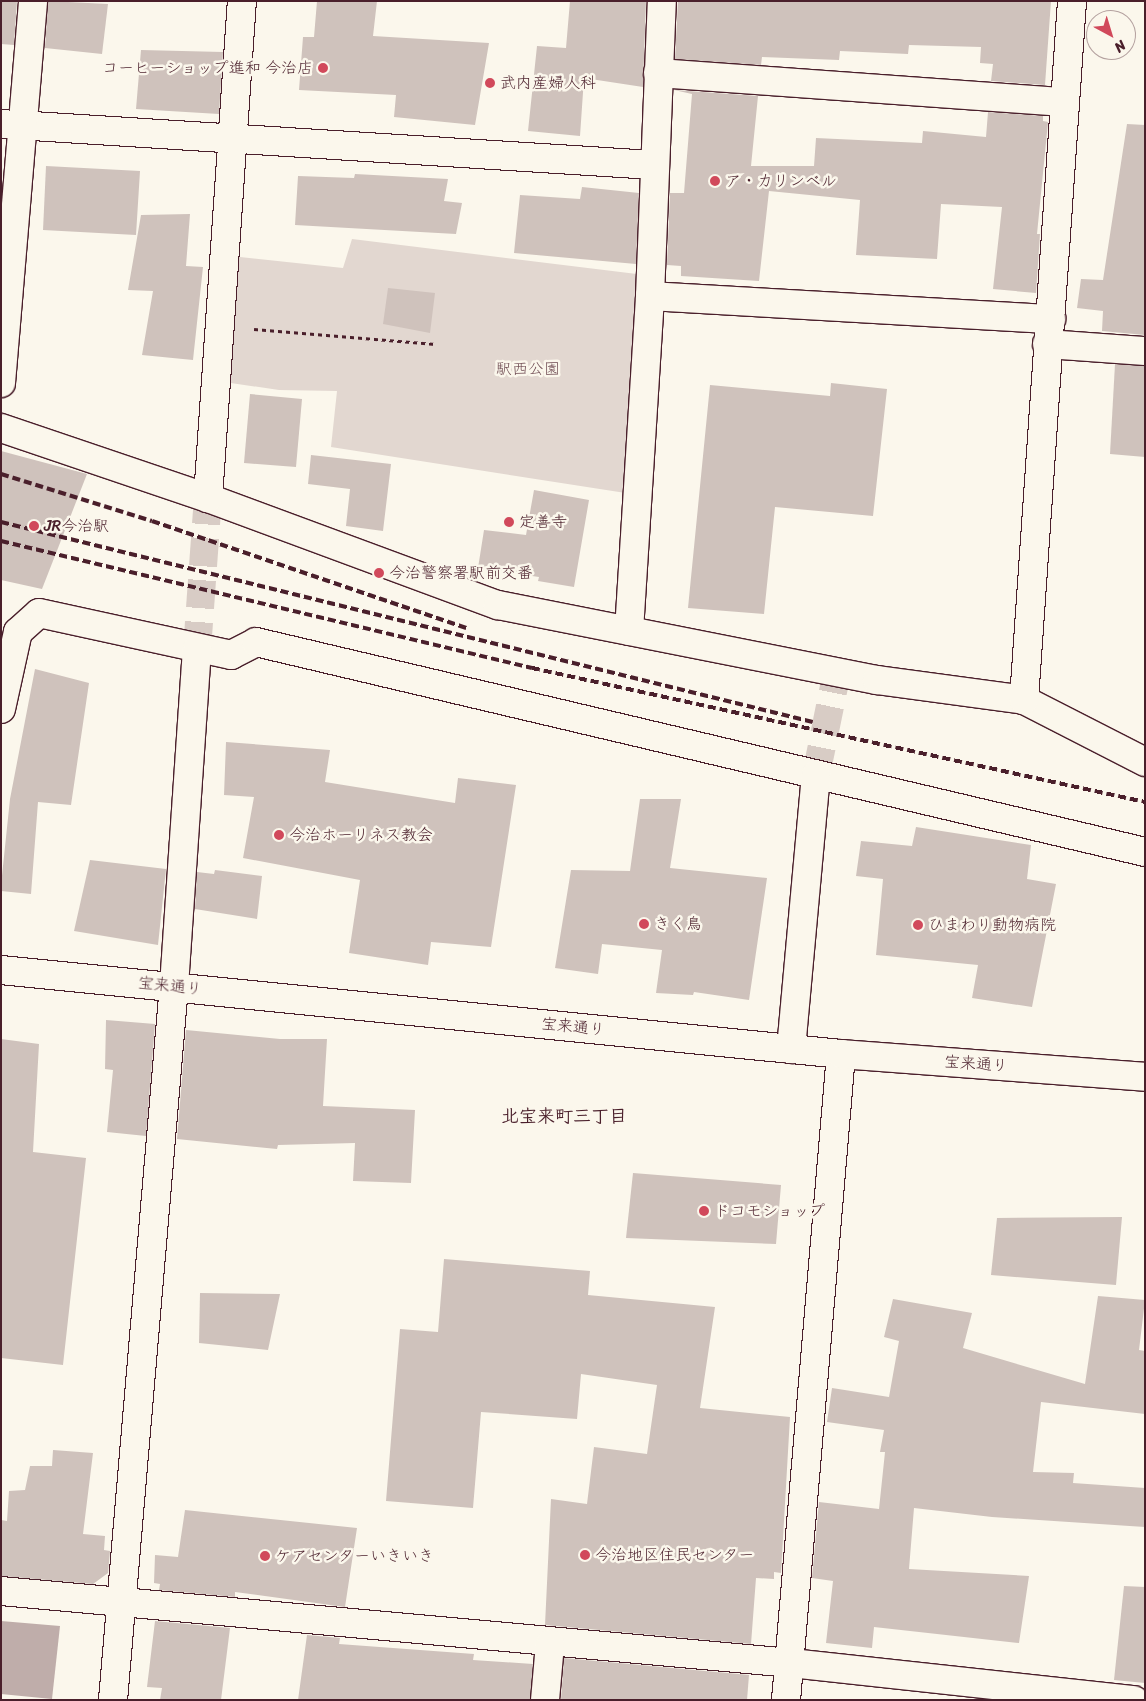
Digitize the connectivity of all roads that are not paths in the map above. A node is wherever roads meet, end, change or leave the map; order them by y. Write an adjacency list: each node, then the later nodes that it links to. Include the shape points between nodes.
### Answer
1 (33, 1): 7 (street)
2 (242, 1): 8 (street)
3 (662, 1): 5 (street)
4 (1072, 1): 6 (street)
5 (658, 73): 6 (street); 9 (street)
6 (1064, 102): 11 (street)
7 (11, 124): 8 (street); 13 (street)
8 (233, 140): 9 (street); 15 (street)
9 (653, 165): 10 (street)
10 (650, 296): 11 (street); 16 (street)
11 (1049, 332): 12 (street); 18 (street)
12 (1145, 351)
13 (1, 383)
14 (1, 428): 15 (street)
15 (208, 498): 16 (street, via 498,605)
16 (629, 631): 18 (street, via 877,680)
17 (197, 650): 19 (street, via 39,613 18,632); 21 (street, via 231,655 256,642); 24 (street)
18 (1024, 700): 20 (street)
19 (1, 709)
20 (1145, 762)
21 (816, 775): 22 (street); 25 (street)
22 (1145, 852)
23 (1, 970): 24 (street, 宝来通り)
24 (174, 986): 25 (street, 宝来通り); 29 (street)
25 (791, 1049): 26 (street, 宝来通り)
26 (841, 1054): 27 (street, 宝来通り); 31 (street)
27 (1145, 1077)
28 (1, 1591): 29 (street)
29 (120, 1604): 30 (street); 32 (street)
30 (550, 1644): 31 (street); 33 (street)
31 (791, 1663): 34 (street); 35 (street)
32 (113, 1700)
33 (545, 1700)
34 (786, 1700)
35 (1134, 1700)

